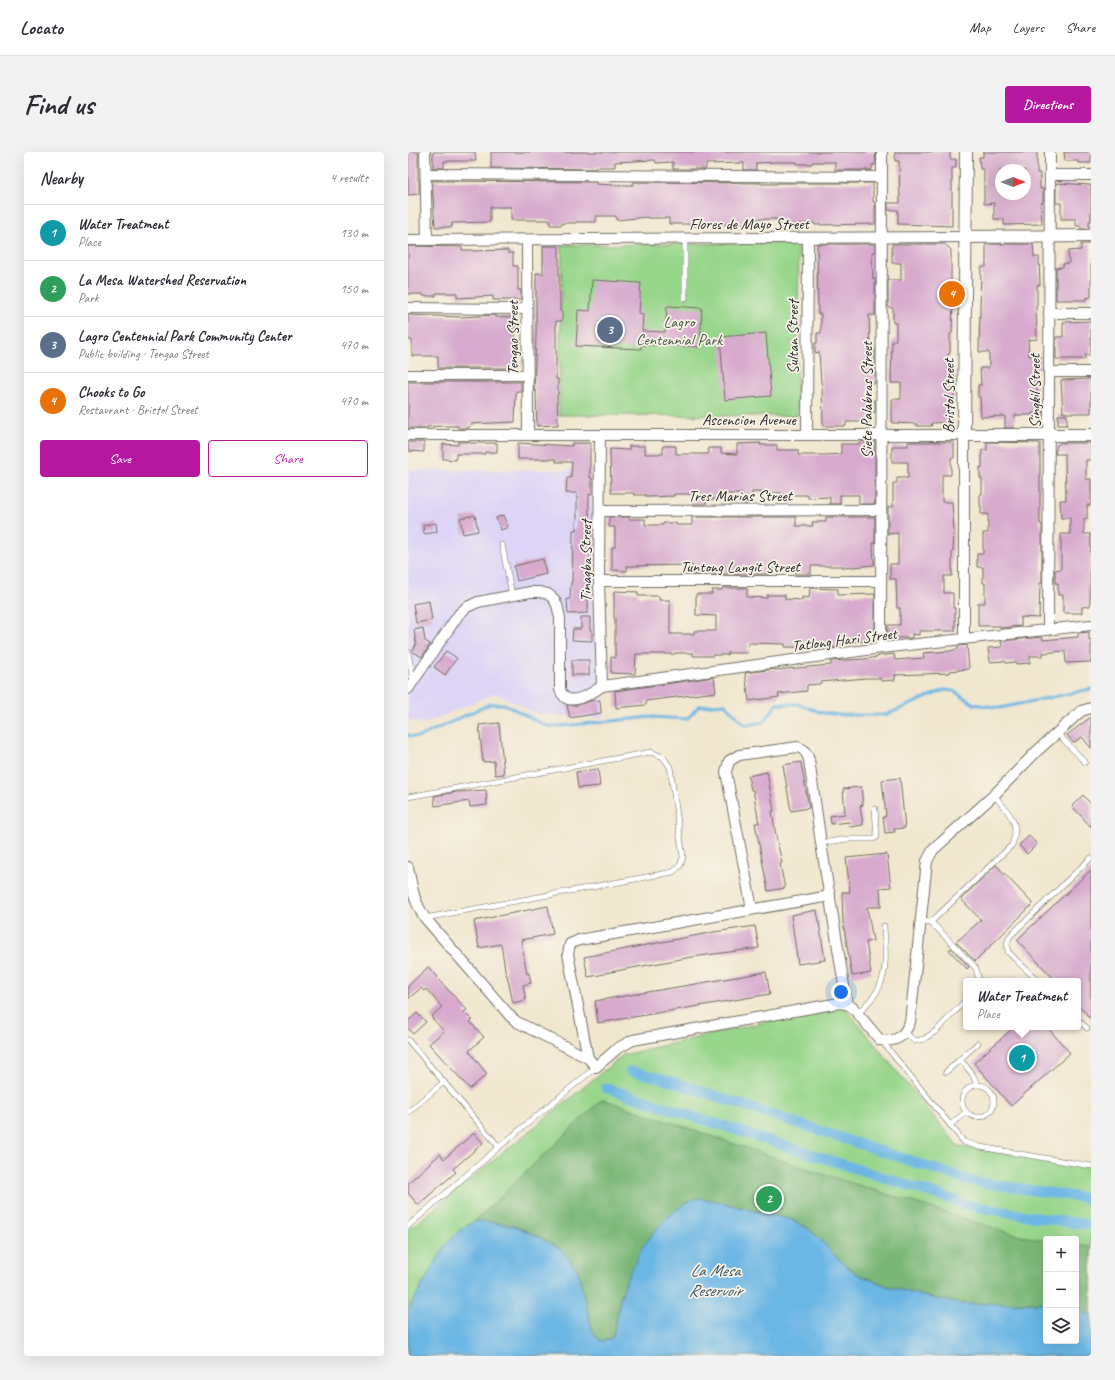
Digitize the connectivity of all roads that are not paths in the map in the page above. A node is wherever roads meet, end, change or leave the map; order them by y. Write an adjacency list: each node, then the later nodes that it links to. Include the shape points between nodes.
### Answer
1 (425, 152): 5 (street)
2 (882, 152): 8 (street, Siete Palabras Street)
3 (966, 152): 11 (street, Bristol Street)
4 (1050, 152): 6 (street, Singkil Street)
5 (426, 174): 8 (street); 16 (street)
6 (1050, 175): 7 (street); 9 (street, Singkil Street)
7 (1091, 175)
8 (882, 176): 12 (street, Siete Palabras Street)
9 (1049, 236): 10 (street, Flores de Mayo Street); 11 (street, Flores de Mayo Street); 21 (street, Singkil Street)
10 (1091, 236)
11 (966, 237): 12 (street, Flores de Mayo Street); 32 (street, Bristol Street)
12 (882, 238): 14 (street, Flores de Mayo Street); 31 (street, Siete Palabras Street)
13 (685, 239): 14 (street, Flores de Mayo Street); 17 (street, Flores de Mayo Street); 18 (lane)
14 (808, 239): 30 (street, Sultan Street)
15 (408, 240): 16 (street, Flores de Mayo Street)
16 (427, 240): 17 (street, Flores de Mayo Street)
17 (527, 240): 20 (street, Tengao Street)
18 (685, 298)
19 (408, 308): 20 (street)
20 (526, 309): 26 (street, Tengao Street)
21 (1049, 313): 22 (street); 23 (street, Singkil Street)
22 (1091, 313)
23 (1049, 372): 24 (street); 33 (street, Singkil Street)
24 (1091, 372)
25 (408, 375): 26 (street)
26 (527, 375): 28 (street, Tengao Street)
27 (408, 435): 28 (street, Ascencion Avenue)
28 (528, 435): 29 (street, Ascencion Avenue)
29 (600, 435): 30 (street, Ascencion Avenue); 36 (street, Tinagba Street)
30 (806, 435): 31 (street, Ascencion Avenue)
31 (881, 435): 32 (street, Ascencion Avenue); 35 (street, Siete Palabras Street)
32 (964, 435): 33 (street, Ascencion Avenue); 43 (street, Bristol Street)
33 (1049, 435): 34 (street, Ascencion Avenue); 42 (street, Singkil Street)
34 (1091, 435)
35 (881, 510): 36 (street, Tres Marias Street); 39 (street, Siete Palabras Street)
36 (600, 511): 38 (street, Tinagba Street)
37 (502, 545): 40 (lane)
38 (599, 581): 39 (street, Tuntong Langit Street); 47 (street, Tinagba Street)
39 (881, 581): 44 (street, Siete Palabras Street)
40 (512, 595): 46 (street, via 478,602 459,614); 47 (street, via 540,592 554,599 560,618 559,682 563,696 572,699 587,696)
41 (1091, 625): 42 (street, Tatlong Hari Street)
42 (1048, 630): 43 (street, Tatlong Hari Street)
43 (964, 640): 44 (street, Tatlong Hari Street)
44 (881, 648): 47 (street, Tatlong Hari Street)
45 (408, 652): 46 (lane)
46 (411, 685)
47 (602, 686)
48 (1091, 708): 49 (street, via 1081,711)
49 (1057, 733): 50 (lane); 51 (street)
50 (1085, 762)
51 (994, 795): 60 (street, via 933,850 927,861); 61 (lane, via 1014,821 1016,835 1012,845)
52 (408, 797): 59 (lane, via 651,752 663,757 670,767 682,857 680,866 673,872)
53 (875, 809): 54 (lane, via 877,837)
54 (821, 843): 57 (street); 58 (street, via 809,760 804,749 798,747 739,755 729,761 726,772)
55 (1091, 858): 64 (lane, via 1010,936 1007,943 1008,952)
56 (408, 866): 59 (street, via 413,896)
57 (830, 896): 58 (street); 66 (street)
58 (752, 909): 74 (street, via 579,940 570,944 568,954)
59 (425, 918): 74 (street, via 511,1017)
60 (920, 921): 61 (lane); 70 (street, via 910,1022)
61 (931, 922): 63 (lane, via 976,968)
62 (884, 926): 67 (lane, via 886,955 883,976 877,992)
63 (978, 978)
64 (1035, 978)
65 (963, 1003): 70 (lane, via 936,1031 924,1039 915,1040)
66 (847, 1004): 67 (street); 76 (street, via 839,1003 633,1040 618,1048)
67 (858, 1014): 72 (street)
68 (1081, 1023): 69 (lane)
69 (1087, 1028)
70 (906, 1032): 72 (street, via 898,1039)
71 (408, 1040): 78 (lane)
72 (880, 1040): 82 (lane)
73 (978, 1043): 75 (lane)
74 (588, 1058): 76 (street)
75 (960, 1060): 77 (lane); 79 (lane, via 973,1074)
76 (596, 1066): 83 (lane)
77 (946, 1072)
78 (444, 1082): 80 (lane); 83 (lane)
79 (976, 1085): 81 (lane, via 967,1089 962,1098); 81 (lane, via 990,1090 994,1104 985,1116 975,1117)
80 (408, 1112)
81 (966, 1112): 82 (lane)
82 (950, 1125): 84 (lane, via 964,1142 972,1146)
83 (499, 1147): 85 (lane)
84 (1091, 1166)
85 (408, 1226)

